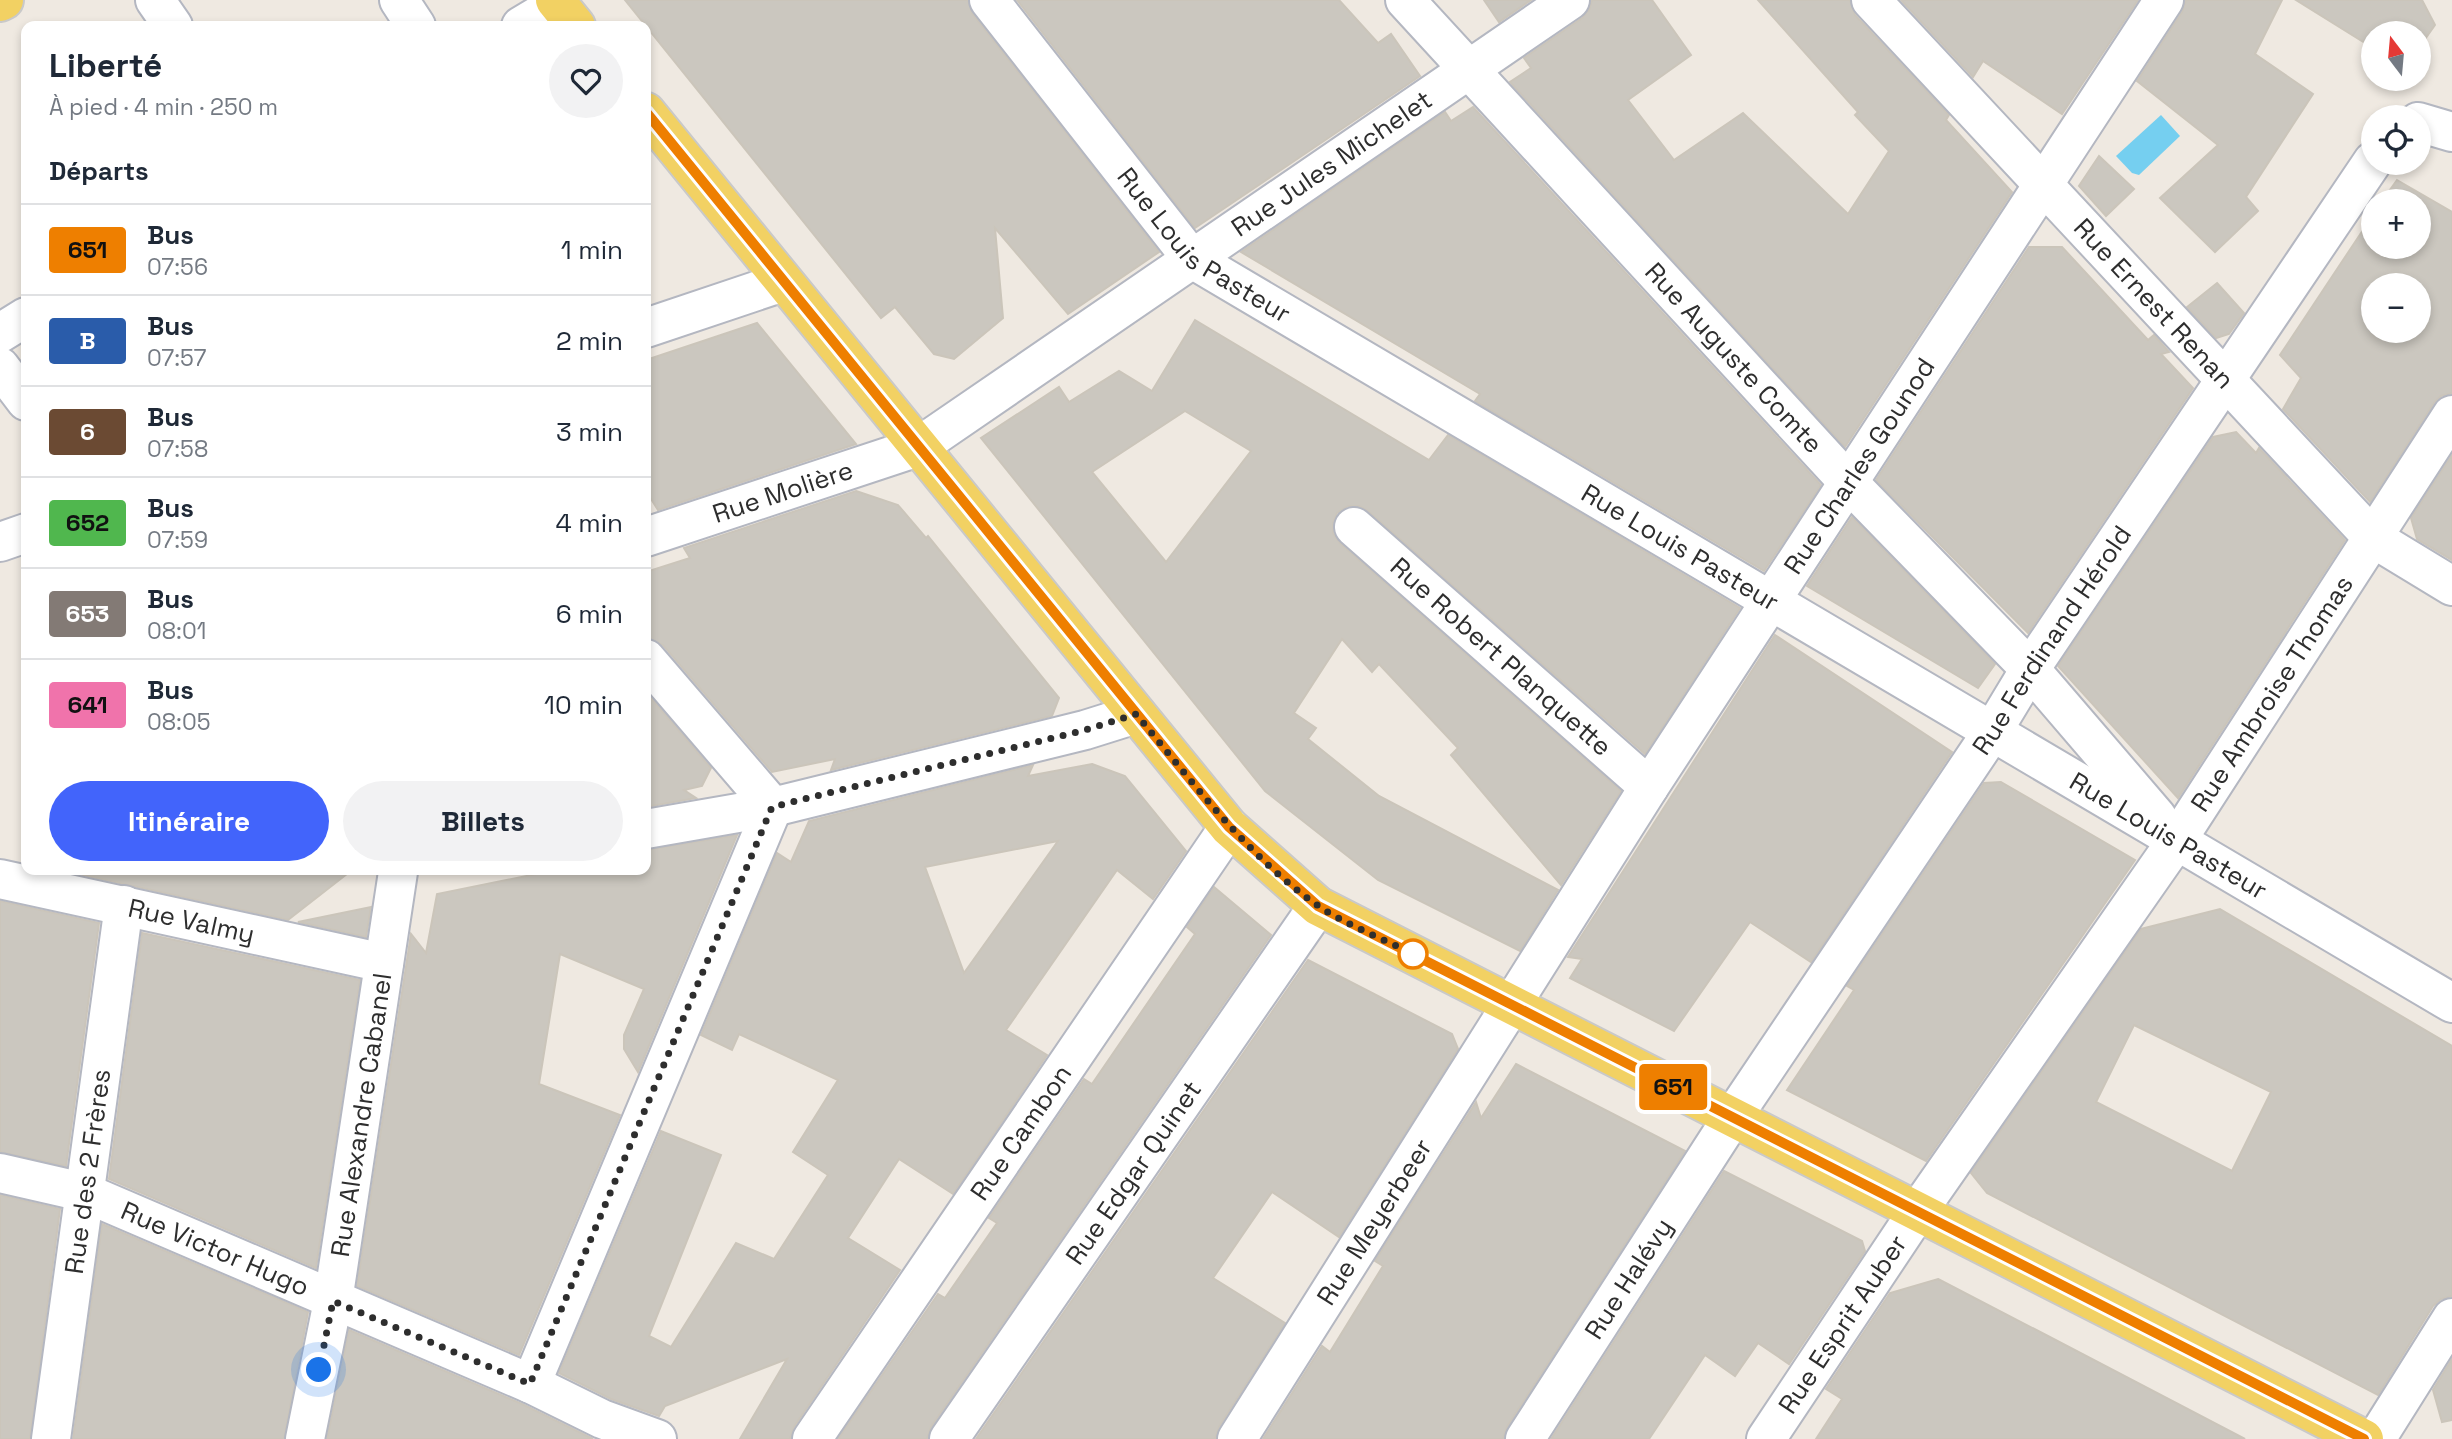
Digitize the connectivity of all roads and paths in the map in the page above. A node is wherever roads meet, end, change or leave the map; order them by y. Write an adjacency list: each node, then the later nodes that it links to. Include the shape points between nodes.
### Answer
1 (155, 0): 9 (street)
2 (398, 0): 10 (street)
3 (989, 0): 16 (street, Rue Louis Pasteur)
4 (1405, 0): 12 (street, Rue Auguste Comte)
5 (1570, 0): 12 (street, Rue Jules Michelet)
6 (1871, 0): 15 (street, Rue Ernest Renan)
7 (2164, 0): 15 (street, Rue Charles Gounod)
8 (563, 10): 11 (street)
9 (170, 21)
10 (413, 21)
11 (534, 21)
12 (1469, 69): 16 (street, Rue Jules Michelet); 26 (street, Rue Auguste Comte)
13 (651, 118): 17 (main road)
14 (2364, 175): 22 (street, Rue Ferdinand Hérold)
15 (2041, 185): 22 (street, Rue Ernest Renan); 26 (street, Rue Charles Gounod)
16 (1192, 259): 25 (street, Rue Jules Michelet); 33 (street, Rue Louis Pasteur)
17 (783, 282): 19 (street); 25 (main road)
18 (21, 320): 20 (street)
19 (651, 326)
20 (0, 333)
21 (0, 368): 23 (street)
22 (2224, 381): 30 (street, Rue Ernest Renan); 35 (street, Rue Ferdinand Hérold)
23 (21, 395)
24 (2452, 415): 30 (street, Rue Ambroise Thomas)
25 (918, 447): 29 (street, Rue Molière); 36 (main road)
26 (1847, 482): 33 (street, Rue Charles Gounod); 35 (street, Rue Auguste Comte)
27 (1354, 527): 38 (street, Rue Robert Planquette)
28 (21, 535): 31 (street)
29 (651, 535)
30 (2373, 538): 32 (street, Rue Ernest Renan); 42 (street, Rue Ambroise Thomas)
31 (0, 542)
32 (2452, 586)
33 (1772, 601): 37 (street, Rue Louis Pasteur); 38 (street, Rue Charles Gounod)
34 (651, 665): 39 (street)
35 (2030, 669): 37 (street, Rue Ferdinand Hérold); 42 (street, Rue Auguste Comte)
36 (1136, 714): 39 (street); 40 (main road)
37 (1992, 732): 42 (street, Rue Louis Pasteur); 50 (street, Rue Ferdinand Hérold)
38 (1649, 788): 49 (street, Rue Charles Gounod)
39 (772, 807): 41 (street); 56 (street)
40 (1229, 827): 46 (main road); 61 (street, Rue Cambon)
41 (651, 828)
42 (2177, 840): 48 (street, Rue Louis Pasteur); 53 (street, Rue Ambroise Thomas)
43 (401, 875): 47 (street, Rue Alexandre Cabanel)
44 (0, 879): 45 (street, Rue Valmy)
45 (124, 905): 47 (street, Rue Valmy); 52 (street, Rue des 2 Frères)
46 (1318, 906): 49 (main road); 62 (street, Rue Edgar Quinet)
47 (384, 963): 54 (street, Rue Alexandre Cabanel)
48 (2452, 1003)
49 (1512, 1005): 50 (main road); 63 (street, Rue Meyerbeer)
50 (1732, 1118): 53 (main road); 64 (street, Rue Halévy)
51 (0, 1173): 52 (street, Rue Victor Hugo)
52 (83, 1192): 54 (street, Rue Victor Hugo); 58 (street, Rue des 2 Frères)
53 (1919, 1211): 65 (street, Rue Esprit Auber); 66 (main road)
54 (333, 1301): 56 (street, Rue Victor Hugo); 59 (street, Rue Alexandre Cabanel)
55 (2452, 1318): 67 (street)
56 (530, 1384): 57 (street, Rue Victor Hugo)
57 (600, 1429): 60 (street, Rue Victor Hugo)
58 (51, 1439)
59 (305, 1439)
60 (657, 1439)
61 (812, 1439)
62 (949, 1439)
63 (1237, 1439)
64 (1525, 1439)
65 (1766, 1439)
66 (2364, 1439)
67 (2376, 1439)

